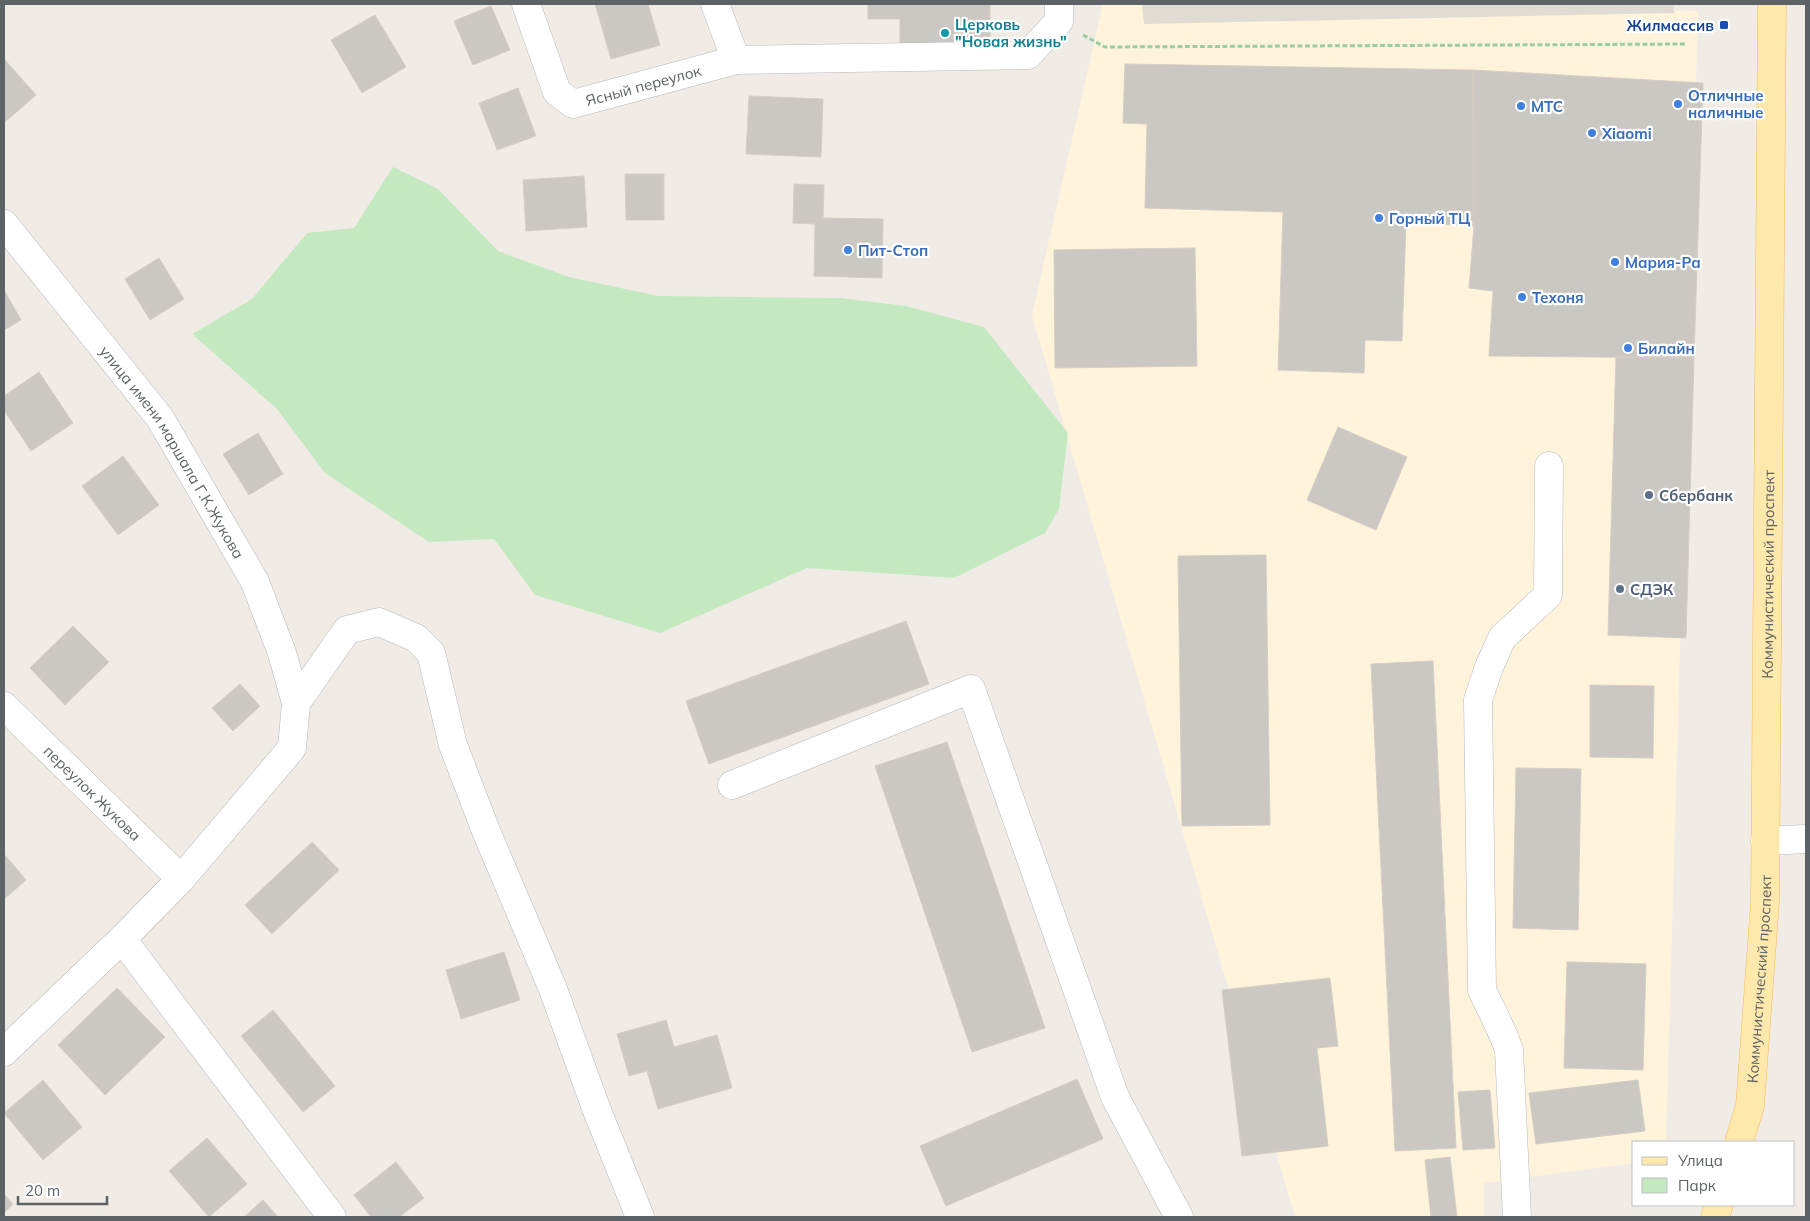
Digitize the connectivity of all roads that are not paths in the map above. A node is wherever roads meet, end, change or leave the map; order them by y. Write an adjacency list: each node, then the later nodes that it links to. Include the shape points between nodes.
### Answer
1 (526, 4): 5 (street, Ясный переулок, via 557,92 573,104)
2 (715, 4): 5 (street)
3 (1772, 4): 12 (main road, Коммунистический проспект)
4 (1059, 12): 5 (street, via 1028,56)
5 (736, 60)
6 (4, 224): 8 (street, улица имени маршала Г.К.Жукова, via 160,418 255,582 282,653)
7 (1549, 466): 20 (street, via 1548,594 1502,638 1488,667 1478,700 1482,990 1509,1050)
8 (296, 703): 13 (street, via 292,748); 18 (street, via 347,630 379,622 416,638 431,653 453,745 553,989)
9 (4, 706): 13 (street, переулок Жукова)
10 (732, 785): 19 (street, via 971,689 1115,1097)
11 (1806, 839): 12 (street)
12 (1765, 841): 16 (main road, Коммунистический проспект, via 1765,902 1750,1106)
13 (181, 879): 14 (street)
14 (122, 939): 15 (street); 17 (street)
15 (4, 1052)
16 (1739, 1141)
17 (332, 1217)
18 (640, 1217)
19 (1179, 1217)
20 (1517, 1217)

